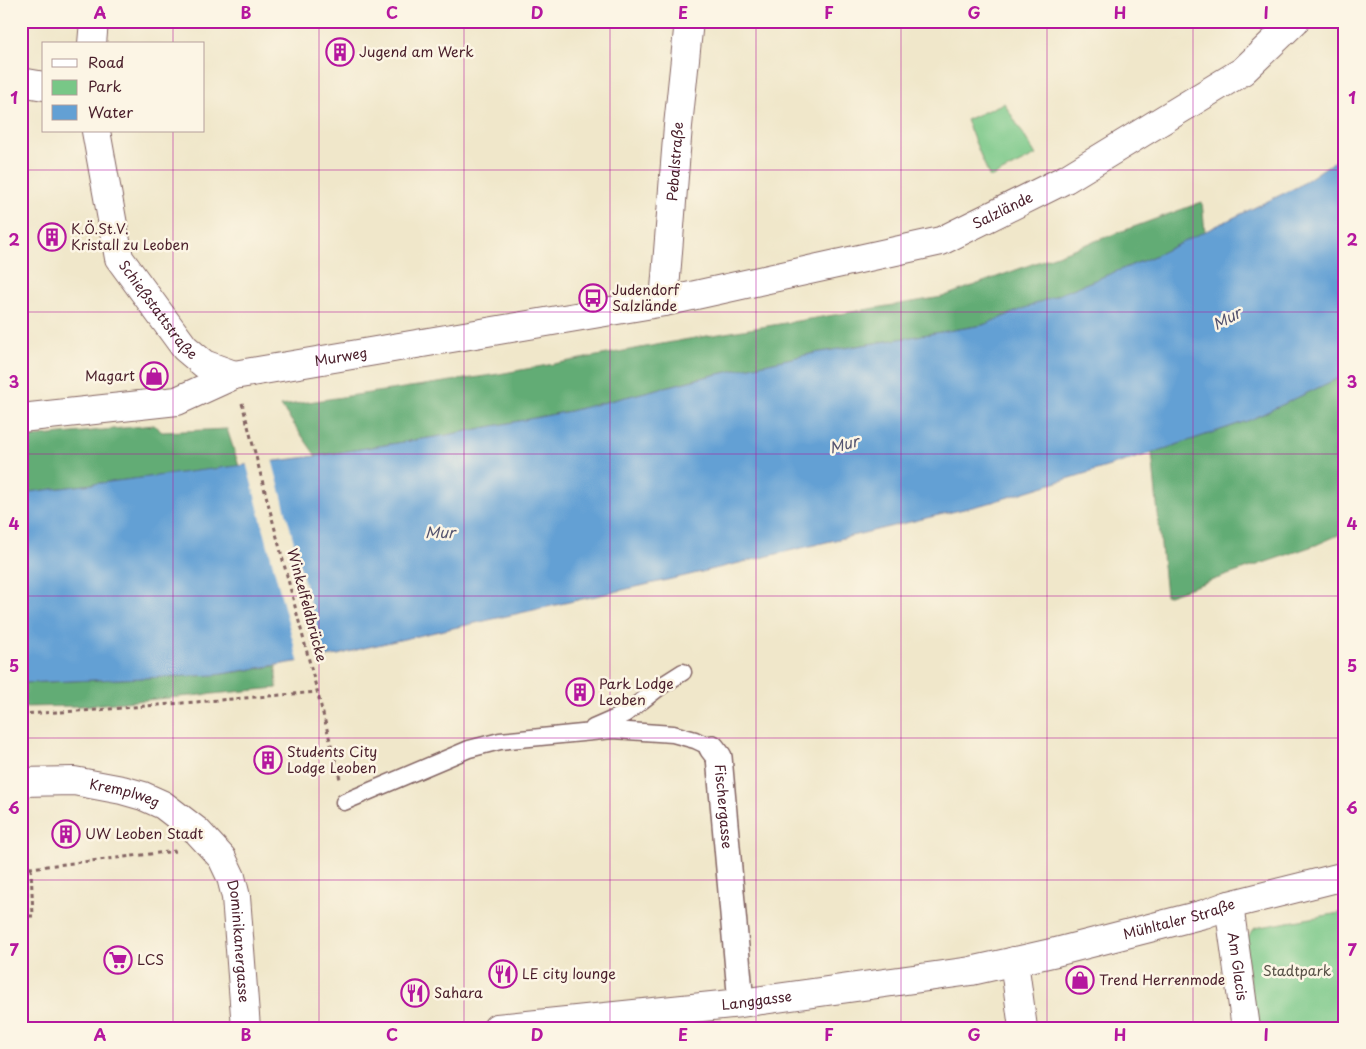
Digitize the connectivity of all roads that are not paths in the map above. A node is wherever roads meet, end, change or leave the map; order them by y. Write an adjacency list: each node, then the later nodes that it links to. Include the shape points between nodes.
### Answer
1 (94, 21): 4 (street)
2 (690, 21): 8 (street, Pebalstraße)
3 (1295, 21): 8 (street, Salzlände, via 1243,71 1066,179 941,241)
4 (92, 42)
5 (21, 82): 6 (street)
6 (42, 86)
7 (96, 132): 9 (street, Schießstattstraße, via 119,258 185,348 204,364)
8 (664, 302): 9 (street, Murweg)
9 (234, 375): 10 (street, Murweg, via 177,401)
10 (21, 418)
11 (683, 672): 12 (lane, Fischergasse, via 625,714)
12 (580, 734): 13 (lane, Fischergasse, via 613,730 673,734); 15 (lane, Fischergasse, via 500,741 469,749)
13 (712, 748): 20 (street, Fischergasse, via 719,758)
14 (21, 782): 16 (street, Kremplweg, via 74,781 143,796 179,816)
15 (344, 802)
16 (216, 852): 22 (street, Dominikanergasse, via 231,877 236,897)
17 (1345, 876): 18 (street, Mühltaler Straße)
18 (1229, 905): 19 (street, Mühltaler Straße); 25 (street, Am Glacis)
19 (1014, 961): 20 (street, Langgasse, via 971,971); 24 (street)
20 (741, 1003): 21 (street, Langgasse)
21 (589, 1023): 23 (street, Langgasse)
22 (246, 1027)
23 (497, 1028)
24 (1023, 1028)
25 (1246, 1028)

